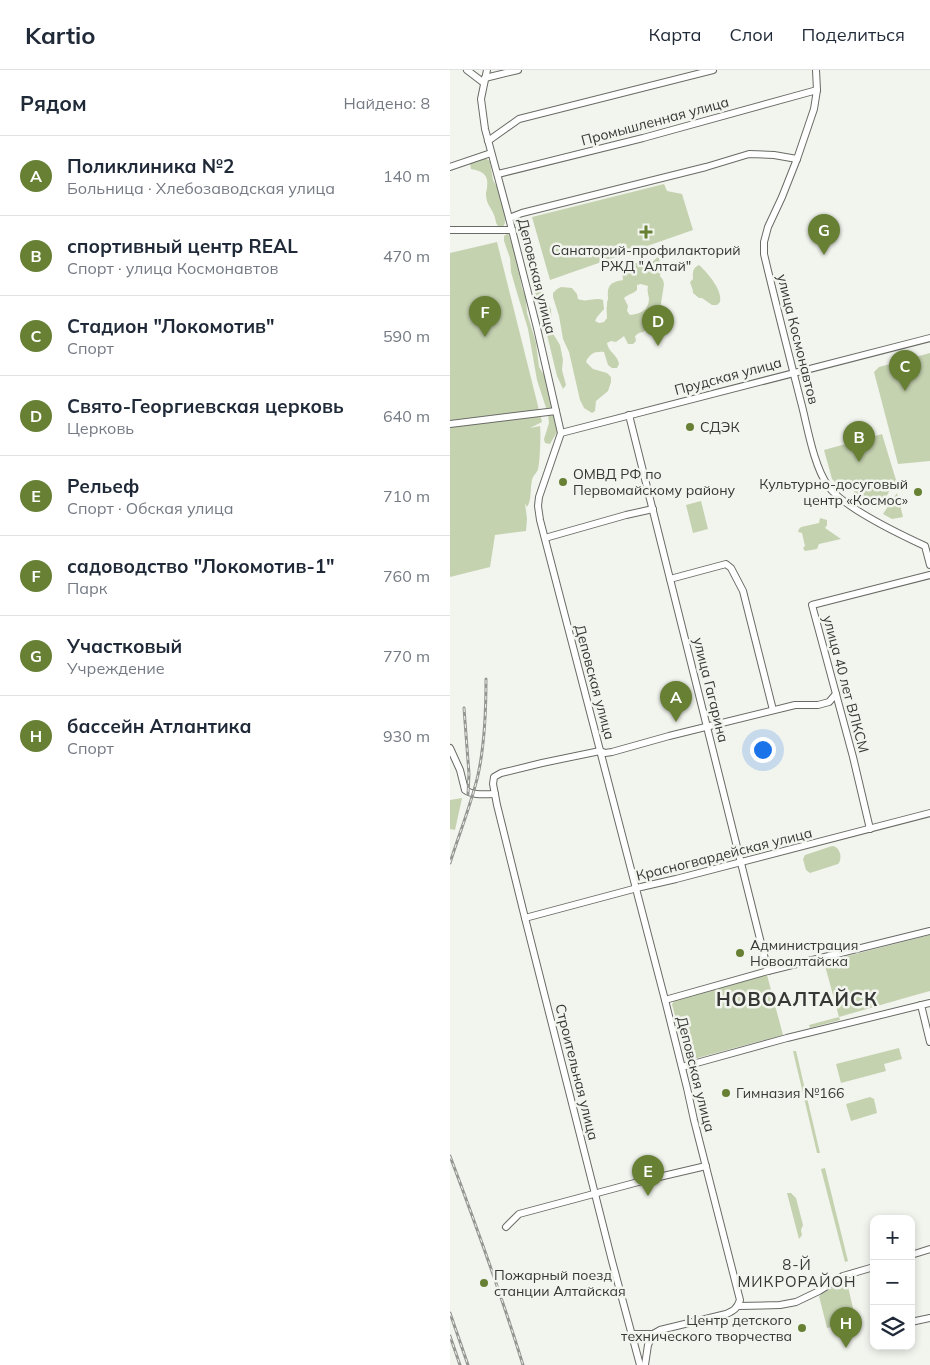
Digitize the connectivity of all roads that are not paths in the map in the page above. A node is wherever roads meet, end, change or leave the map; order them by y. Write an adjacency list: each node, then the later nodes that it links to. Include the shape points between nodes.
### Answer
1 (467, 70): 6 (street)
2 (487, 70): 6 (street, Деповская улица)
3 (518, 70): 6 (street)
4 (713, 70): 8 (street, via 519,119)
5 (816, 70): 7 (street, улица Космонавтов)
6 (484, 81): 8 (street, Деповская улица, via 481,107)
7 (818, 90): 10 (street, улица Космонавтов); 12 (street, Промышленная улица)
8 (488, 141): 9 (street, Деповская улица)
9 (491, 153): 11 (street); 12 (street, Деповская улица)
10 (797, 159): 13 (street, via 749,154); 17 (street, улица Космонавтов, via 763,245)
11 (450, 166)
12 (498, 174): 13 (street, Деповская улица)
13 (509, 218): 15 (street, Деповская улица)
14 (450, 230): 15 (street)
15 (512, 230): 18 (street, Деповская улица)
16 (930, 338): 17 (street, Прудская улица)
17 (793, 372): 19 (street, Прудская улица); 24 (street, улица Космонавтов, via 817,463 828,486 875,520)
18 (556, 411): 20 (street); 21 (street, Деповская улица)
19 (629, 415): 21 (street, Прудская улица); 22 (street, улица Гагарина)
20 (450, 424)
21 (561, 433): 23 (street, Деповская улица, via 539,497 538,511)
22 (653, 508): 23 (street); 27 (street, улица Гагарина)
23 (545, 538): 32 (street, Деповская улица)
24 (927, 545): 25 (street, улица Космонавтов)
25 (930, 566)
26 (930, 575): 28 (street, улица 40 лет ВЛКСМ, via 812,605)
27 (670, 579): 29 (street, via 726,564 732,568 743,591); 30 (street, улица Гагарина)
28 (836, 694): 29 (street, via 830,702); 35 (street, улица 40 лет ВЛКСМ)
29 (773, 710): 30 (street)
30 (707, 727): 32 (street, via 612,752); 36 (street, улица Гагарина)
31 (450, 748): 33 (street, via 465,790 476,794)
32 (600, 751): 33 (street, Строительная улица, via 501,773 494,777); 37 (street, Деповская улица)
33 (495, 794): 38 (street, Строительная улица)
34 (930, 813): 35 (street, Красногвардейская улица)
35 (870, 829): 36 (street, Красногвардейская улица)
36 (741, 862): 37 (street, Красногвардейская улица); 40 (street, улица Гагарина)
37 (636, 889): 38 (street, Красногвардейская улица); 41 (street, Деповская улица)
38 (525, 918): 47 (street, Строительная улица)
39 (930, 931): 40 (street)
40 (768, 972): 41 (street)
41 (665, 1000): 45 (street, Деповская улица)
42 (930, 1003): 43 (street)
43 (921, 1005): 44 (street); 45 (street)
44 (930, 1042)
45 (682, 1067): 46 (street, Деповская улица)
46 (706, 1166): 47 (street); 52 (street, Деповская улица)
47 (595, 1193): 48 (street, via 519,1214); 55 (street, Строительная улица)
48 (506, 1227)
49 (930, 1249): 50 (street)
50 (915, 1254)
51 (870, 1267): 52 (street, via 843,1276 796,1302 771,1306)
52 (739, 1303): 56 (street, via 734,1311 726,1314)
53 (930, 1318): 54 (street)
54 (915, 1321)
55 (632, 1334): 56 (street); 57 (street, Строительная улица)
56 (653, 1334): 58 (street)
57 (640, 1365)
58 (645, 1365)

